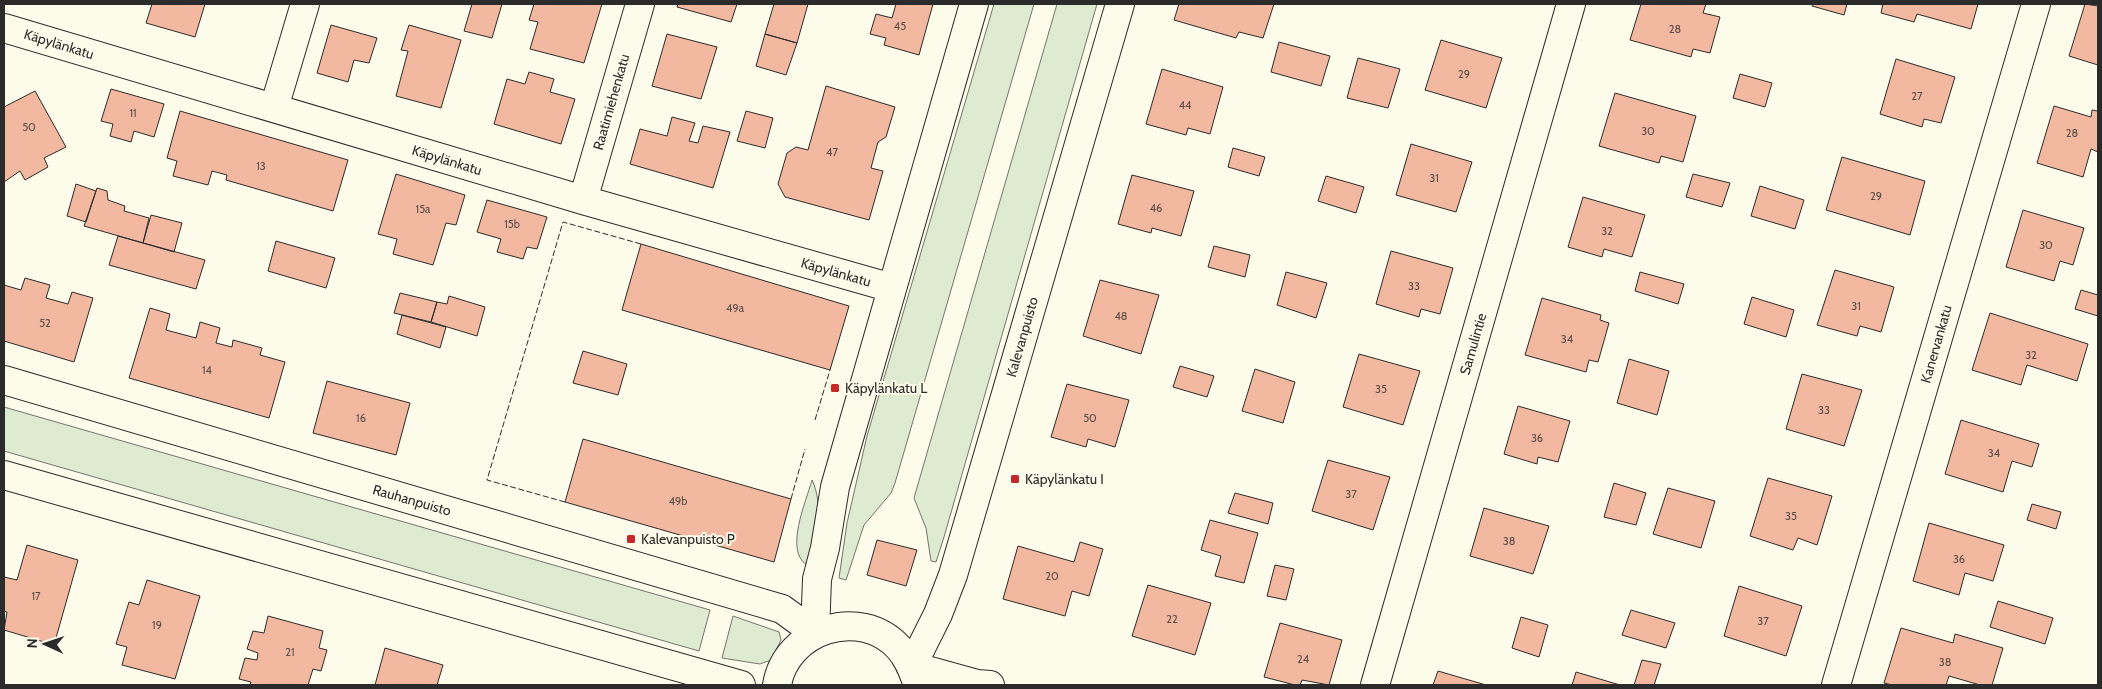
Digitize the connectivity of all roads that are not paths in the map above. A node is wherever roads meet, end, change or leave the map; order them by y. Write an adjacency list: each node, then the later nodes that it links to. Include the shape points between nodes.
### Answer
1 (305, 4): 8 (street)
2 (640, 4): 9 (street, Raatimiehenkatu)
3 (974, 4): 10 (street)
4 (1120, 4): 14 (street, Kalevanpuisto, via 953,575)
5 (1571, 4): 18 (street, Samulintie)
6 (2036, 4): 19 (street, Kanervankatu)
7 (4, 28): 8 (street, Käpylänkatu)
8 (274, 108): 9 (street, Käpylänkatu)
9 (583, 200): 10 (street, Käpylänkatu)
10 (892, 288): 13 (street, via 835,487 817,579)
11 (4, 380): 13 (street, Rauhanpuisto, via 782,609)
12 (4, 475): 15 (street)
13 (815, 633): 14 (street, via 836,626 859,626 880,634 898,647); 16 (street, via 801,642 788,657)
14 (915, 676): 17 (street)
15 (741, 685)
16 (777, 685)
17 (990, 685)
18 (1375, 685)
19 (1836, 685)

